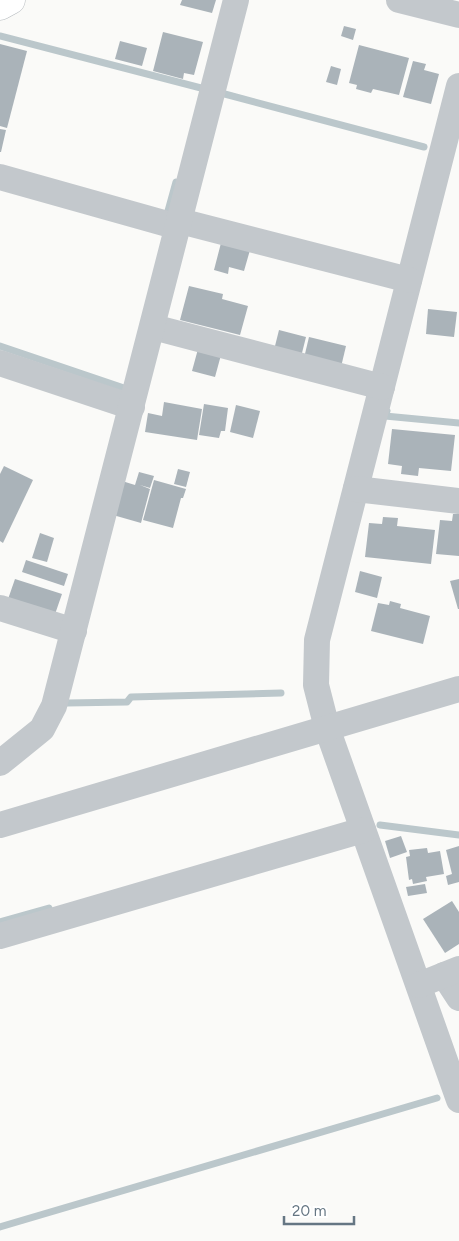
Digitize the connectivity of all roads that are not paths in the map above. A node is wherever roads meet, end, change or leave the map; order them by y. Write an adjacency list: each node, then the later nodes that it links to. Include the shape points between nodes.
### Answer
1 (11, 0): 4 (main road)
2 (236, 0): 9 (street)
3 (399, 0): 5 (street)
4 (0, 6)
5 (459, 16)
6 (459, 86): 7 (street)
7 (450, 154): 10 (street)
8 (0, 177): 9 (street)
9 (179, 224): 10 (street); 11 (street)
10 (409, 280): 13 (street)
11 (153, 327): 13 (street); 14 (street)
12 (0, 363): 14 (street)
13 (382, 386): 15 (street)
14 (132, 407): 18 (street)
15 (356, 489): 16 (street); 20 (street, via 317,640 316,685)
16 (459, 501)
17 (0, 608): 18 (street)
18 (74, 631): 21 (street, via 54,706 42,729)
19 (459, 689): 20 (street)
20 (327, 728): 22 (street); 23 (street)
21 (0, 763)
22 (0, 825)
23 (364, 830): 24 (street); 26 (street)
24 (0, 936)
25 (452, 972): 26 (street); 27 (street)
26 (419, 985): 28 (street)
27 (459, 998)
28 (459, 1100)

